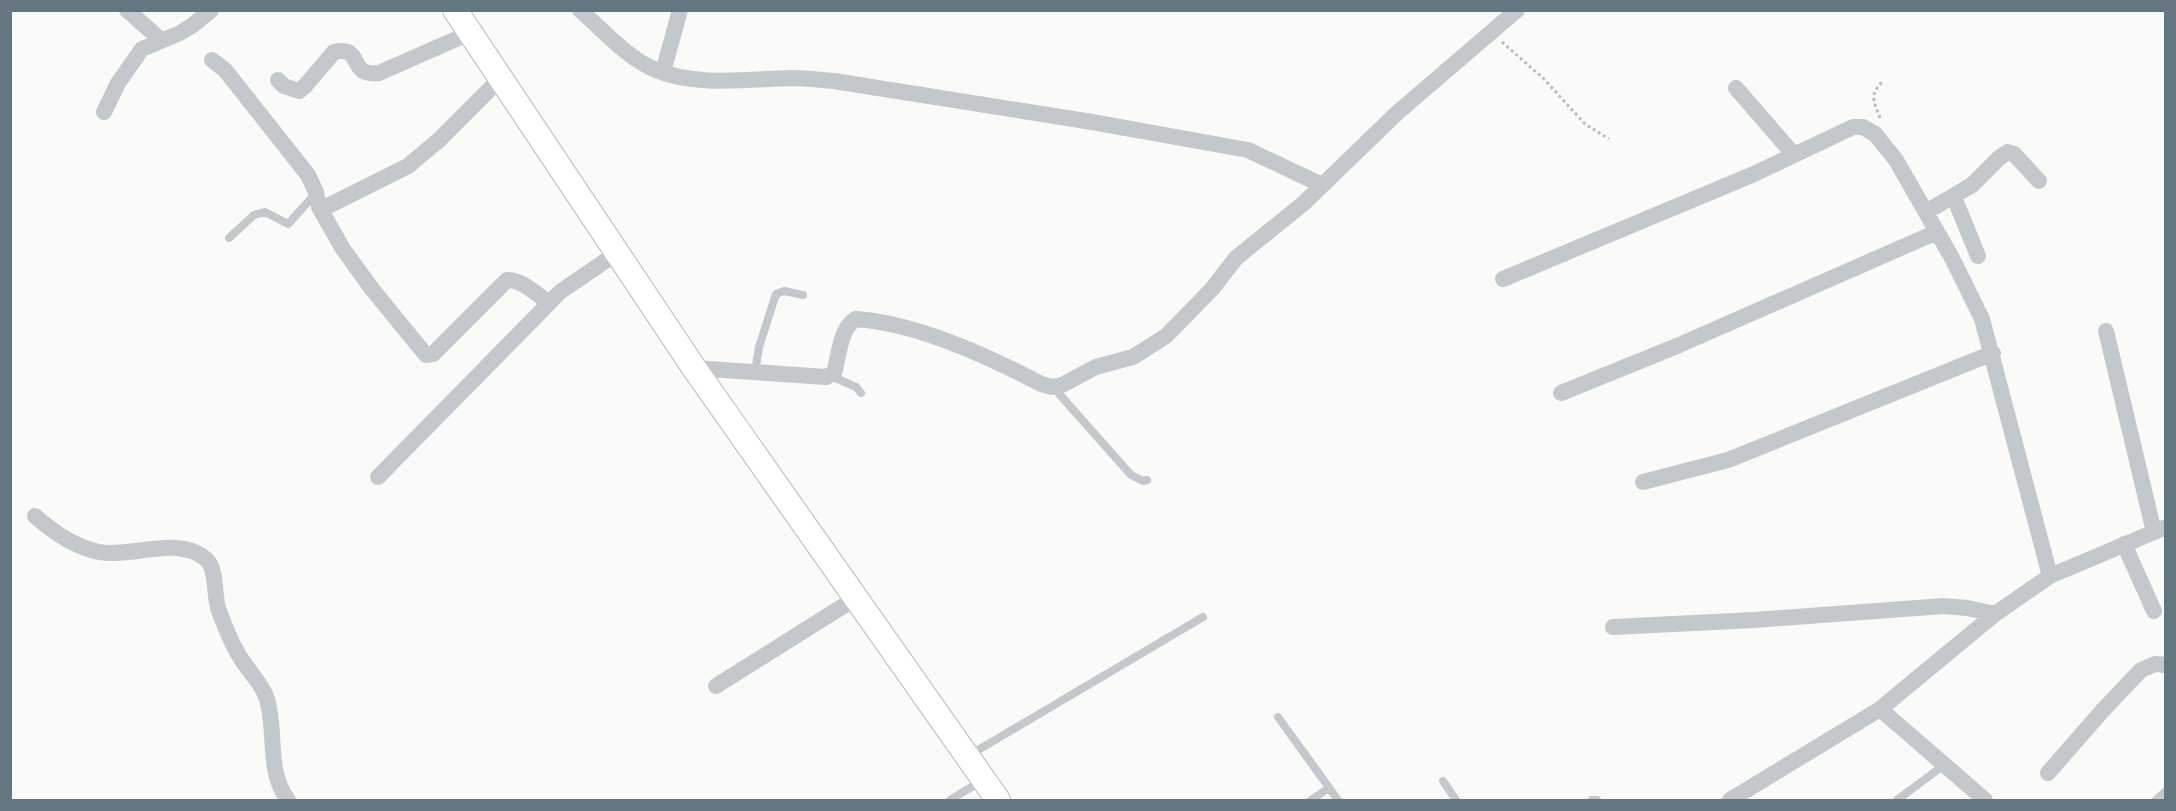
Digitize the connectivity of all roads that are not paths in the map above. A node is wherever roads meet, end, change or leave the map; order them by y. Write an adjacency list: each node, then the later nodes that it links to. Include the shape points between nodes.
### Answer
1 (127, 10): 8 (street)
2 (211, 10): 8 (street, via 193,25)
3 (455, 10): 7 (street)
4 (580, 10): 10 (street, via 634,58)
5 (680, 10): 10 (street)
6 (1517, 10): 17 (street, via 1397,113)
7 (470, 33): 11 (street); 12 (street, via 379,74 362,72 347,50 334,52 298,91)
8 (161, 40): 14 (street, via 142,49)
9 (212, 60): 19 (street, via 225,70 308,175)
10 (663, 72): 17 (street, via 699,79 834,81 1092,122 1248,150)
11 (500, 79): 19 (street, via 408,166 339,201); 23 (street)
12 (278, 80)
13 (1736, 88): 15 (street)
14 (104, 112)
15 (1794, 155): 20 (street, via 1853,126 1869,129 1896,160); 25 (street)
16 (2039, 181): 18 (street, via 2008,152)
17 (1322, 185): 33 (street, via 1236,258 1166,336 1133,357 1096,367)
18 (1954, 197): 20 (street); 24 (street)
19 (318, 200): 22 (lane, via 288,224 265,212 254,215); 27 (street, via 344,249 426,355 433,354 507,280)
20 (1926, 212): 21 (street)
21 (1937, 232): 29 (street, via 1983,319); 35 (street)
22 (229, 238)
23 (617, 253): 27 (street); 30 (street)
24 (1978, 256)
25 (1503, 279)
26 (803, 295): 31 (lane, via 784,291 776,294)
27 (549, 303): 36 (street)
28 (2106, 331): 40 (street)
29 (1993, 353): 38 (street, via 1739,455); 42 (street)
30 (694, 368): 31 (street); 43 (street)
31 (755, 372): 32 (street)
32 (830, 376): 33 (street, via 845,333 856,319 953,343); 34 (lane)
33 (1052, 387): 37 (lane, via 1131,475)
34 (861, 393)
35 (1561, 393)
36 (378, 477)
37 (1147, 480)
38 (1643, 483)
39 (35, 516): 59 (street, via 74,543 99,552 175,548 207,560 213,568 218,609 232,645 267,700 277,779)
40 (2160, 529): 41 (street)
41 (2124, 544): 42 (street); 44 (street)
42 (2050, 576): 45 (street)
43 (856, 598): 49 (street); 52 (street)
44 (2154, 611)
45 (1995, 614): 47 (street, via 1944,606); 50 (street)
46 (1203, 617): 52 (lane)
47 (1613, 627)
48 (2166, 665): 54 (street, via 2155,664 2141,670)
49 (716, 686)
50 (1880, 709): 53 (street); 65 (street)
51 (1278, 717): 57 (lane)
52 (968, 756): 55 (street)
53 (1944, 765): 66 (lane); 67 (street)
54 (2048, 773)
55 (984, 780): 60 (lane); 61 (street)
56 (1443, 781): 64 (lane)
57 (1329, 788): 62 (lane); 63 (lane)
58 (2166, 790): 68 (lane)
59 (288, 801)
60 (950, 801)
61 (998, 801)
62 (1311, 801)
63 (1338, 801)
64 (1456, 801)
65 (1730, 801)
66 (1897, 801)
67 (1985, 801)
68 (2156, 801)

